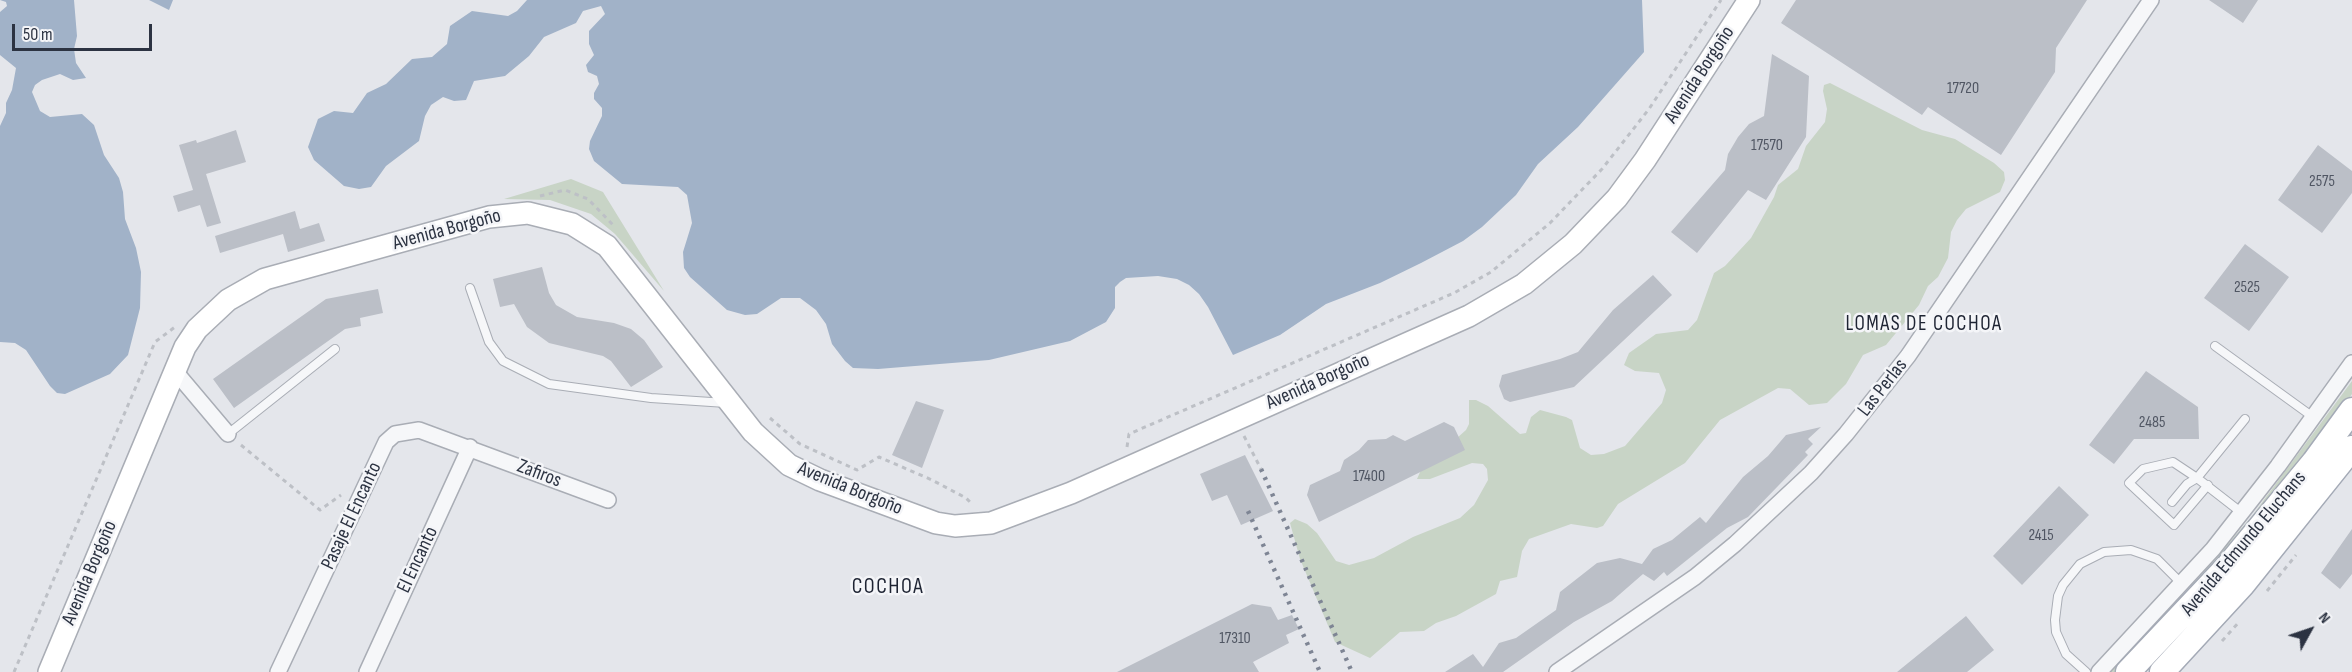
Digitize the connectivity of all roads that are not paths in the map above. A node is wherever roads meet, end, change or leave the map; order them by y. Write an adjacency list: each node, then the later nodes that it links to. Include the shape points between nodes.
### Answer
1 (1749, 0): 8 (main road, Avenida Borgoño, via 1632,180 1596,222 1549,265 1469,316 1071,493 991,523 936,523 789,465 764,444)
2 (2151, 0): 24 (street, Las Perlas, via 1908,356 1846,434 1736,544)
3 (470, 288): 8 (lane, via 489,342 503,361 549,384 651,398)
4 (2215, 346): 10 (lane)
5 (335, 349): 12 (lane)
6 (2352, 363): 10 (street)
7 (174, 370): 8 (main road, Avenida Borgoño, via 197,329 228,300 265,279 489,217 528,213 572,224 607,246); 12 (street); 21 (main road, Avenida Borgoño)
8 (730, 403)
9 (2352, 410): 27 (main road, Avenida Edmundo Eluchans, via 2229,565)
10 (2313, 417): 19 (street)
11 (2245, 419): 15 (lane)
12 (228, 434)
13 (470, 447): 17 (street, Zafiros); 22 (street, Pasaje El Encanto, via 419,430 406,430 386,442); 23 (street, El Encanto)
14 (2352, 448): 28 (main road, Avenida Edmundo Eluchans, via 2243,584)
15 (2197, 478): 16 (lane); 16 (lane, via 2173,462 2144,469 2129,483 2174,525); 18 (lane)
16 (2208, 485): 19 (lane)
17 (608, 500)
18 (2172, 502)
19 (2242, 513): 20 (street)
20 (2182, 585): 25 (lane, via 2157,559 2132,550 2104,552 2080,564 2063,585 2055,620 2066,654); 26 (street)
21 (49, 672)
22 (278, 672)
23 (367, 672)
24 (1557, 672)
25 (2086, 672)
26 (2099, 672)
27 (2128, 672)
28 (2162, 672)

